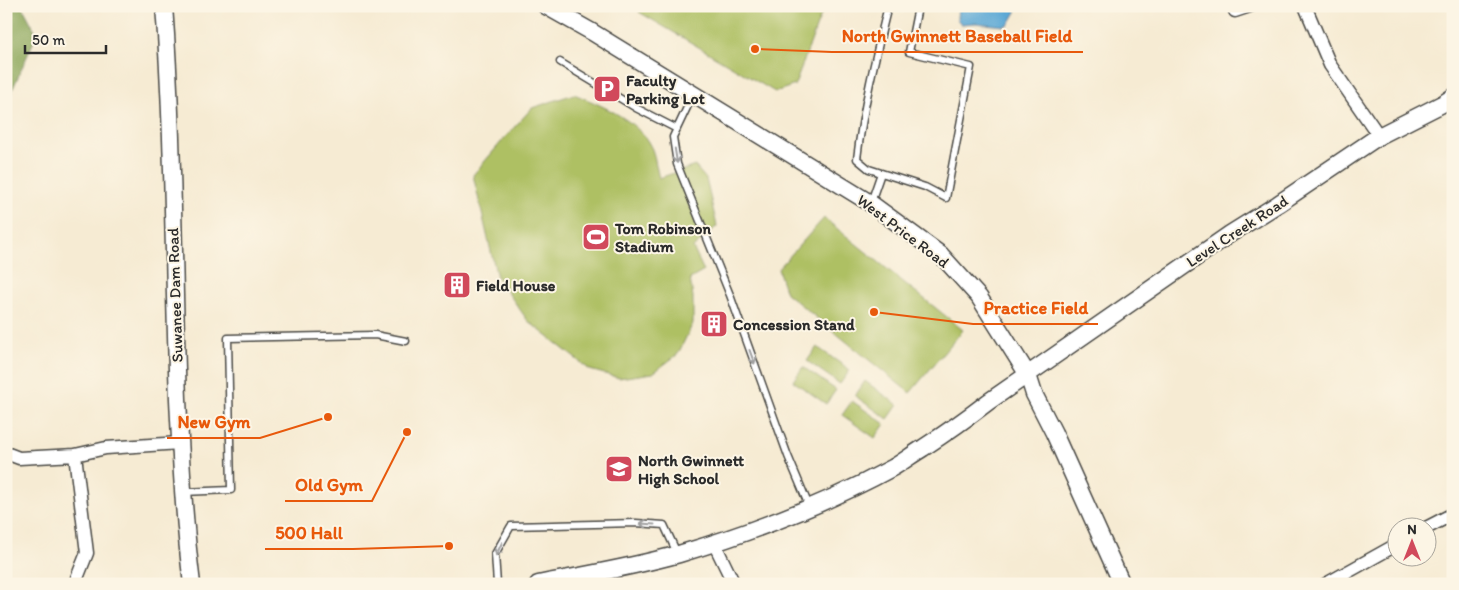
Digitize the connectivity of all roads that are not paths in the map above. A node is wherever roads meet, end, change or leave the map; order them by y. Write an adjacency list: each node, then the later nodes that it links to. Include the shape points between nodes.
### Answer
1 (164, 6): 17 (street, Suwanee Dam Road)
2 (546, 6): 9 (street, West Price Road)
3 (891, 6): 13 (lane, via 887,10 876,53 857,159 869,169)
4 (916, 6): 13 (lane, via 909,52 971,67 946,198)
5 (1250, 6): 7 (street)
6 (1305, 6): 12 (street, via 1330,65)
7 (1235, 12)
8 (560, 62): 11 (lane)
9 (693, 94): 11 (lane); 14 (street, West Price Road)
10 (1453, 97): 12 (street, Level Creek Road)
11 (677, 129): 21 (lane, one-way to 21, via 673,137 677,164)
12 (1379, 136): 16 (street, Level Creek Road, via 1230,234)
13 (881, 173): 14 (lane)
14 (870, 203): 16 (street, West Price Road, via 941,256 979,297)
15 (406, 342): 20 (lane, via 375,335 228,338 232,490)
16 (1028, 375): 21 (street, Level Creek Road, via 895,466); 32 (street, West Price Road)
17 (180, 443): 19 (street, via 106,448); 20 (street, Suwanee Dam Road)
18 (6, 454): 19 (street, via 19,458)
19 (75, 455): 27 (street, via 87,553)
20 (182, 492): 28 (street, Suwanee Dam Road)
21 (809, 507): 24 (street, Level Creek Road)
22 (1453, 514): 23 (street)
23 (1436, 523)
24 (714, 543): 26 (street, Level Creek Road); 31 (street)
25 (1386, 551): 33 (street)
26 (677, 554): 29 (lane, one-way to 29, via 664,525 511,526 495,554); 30 (street, Level Creek Road)
27 (77, 578)
28 (192, 584)
29 (497, 584)
30 (538, 584)
31 (734, 584)
32 (1122, 584)
33 (1326, 584)

